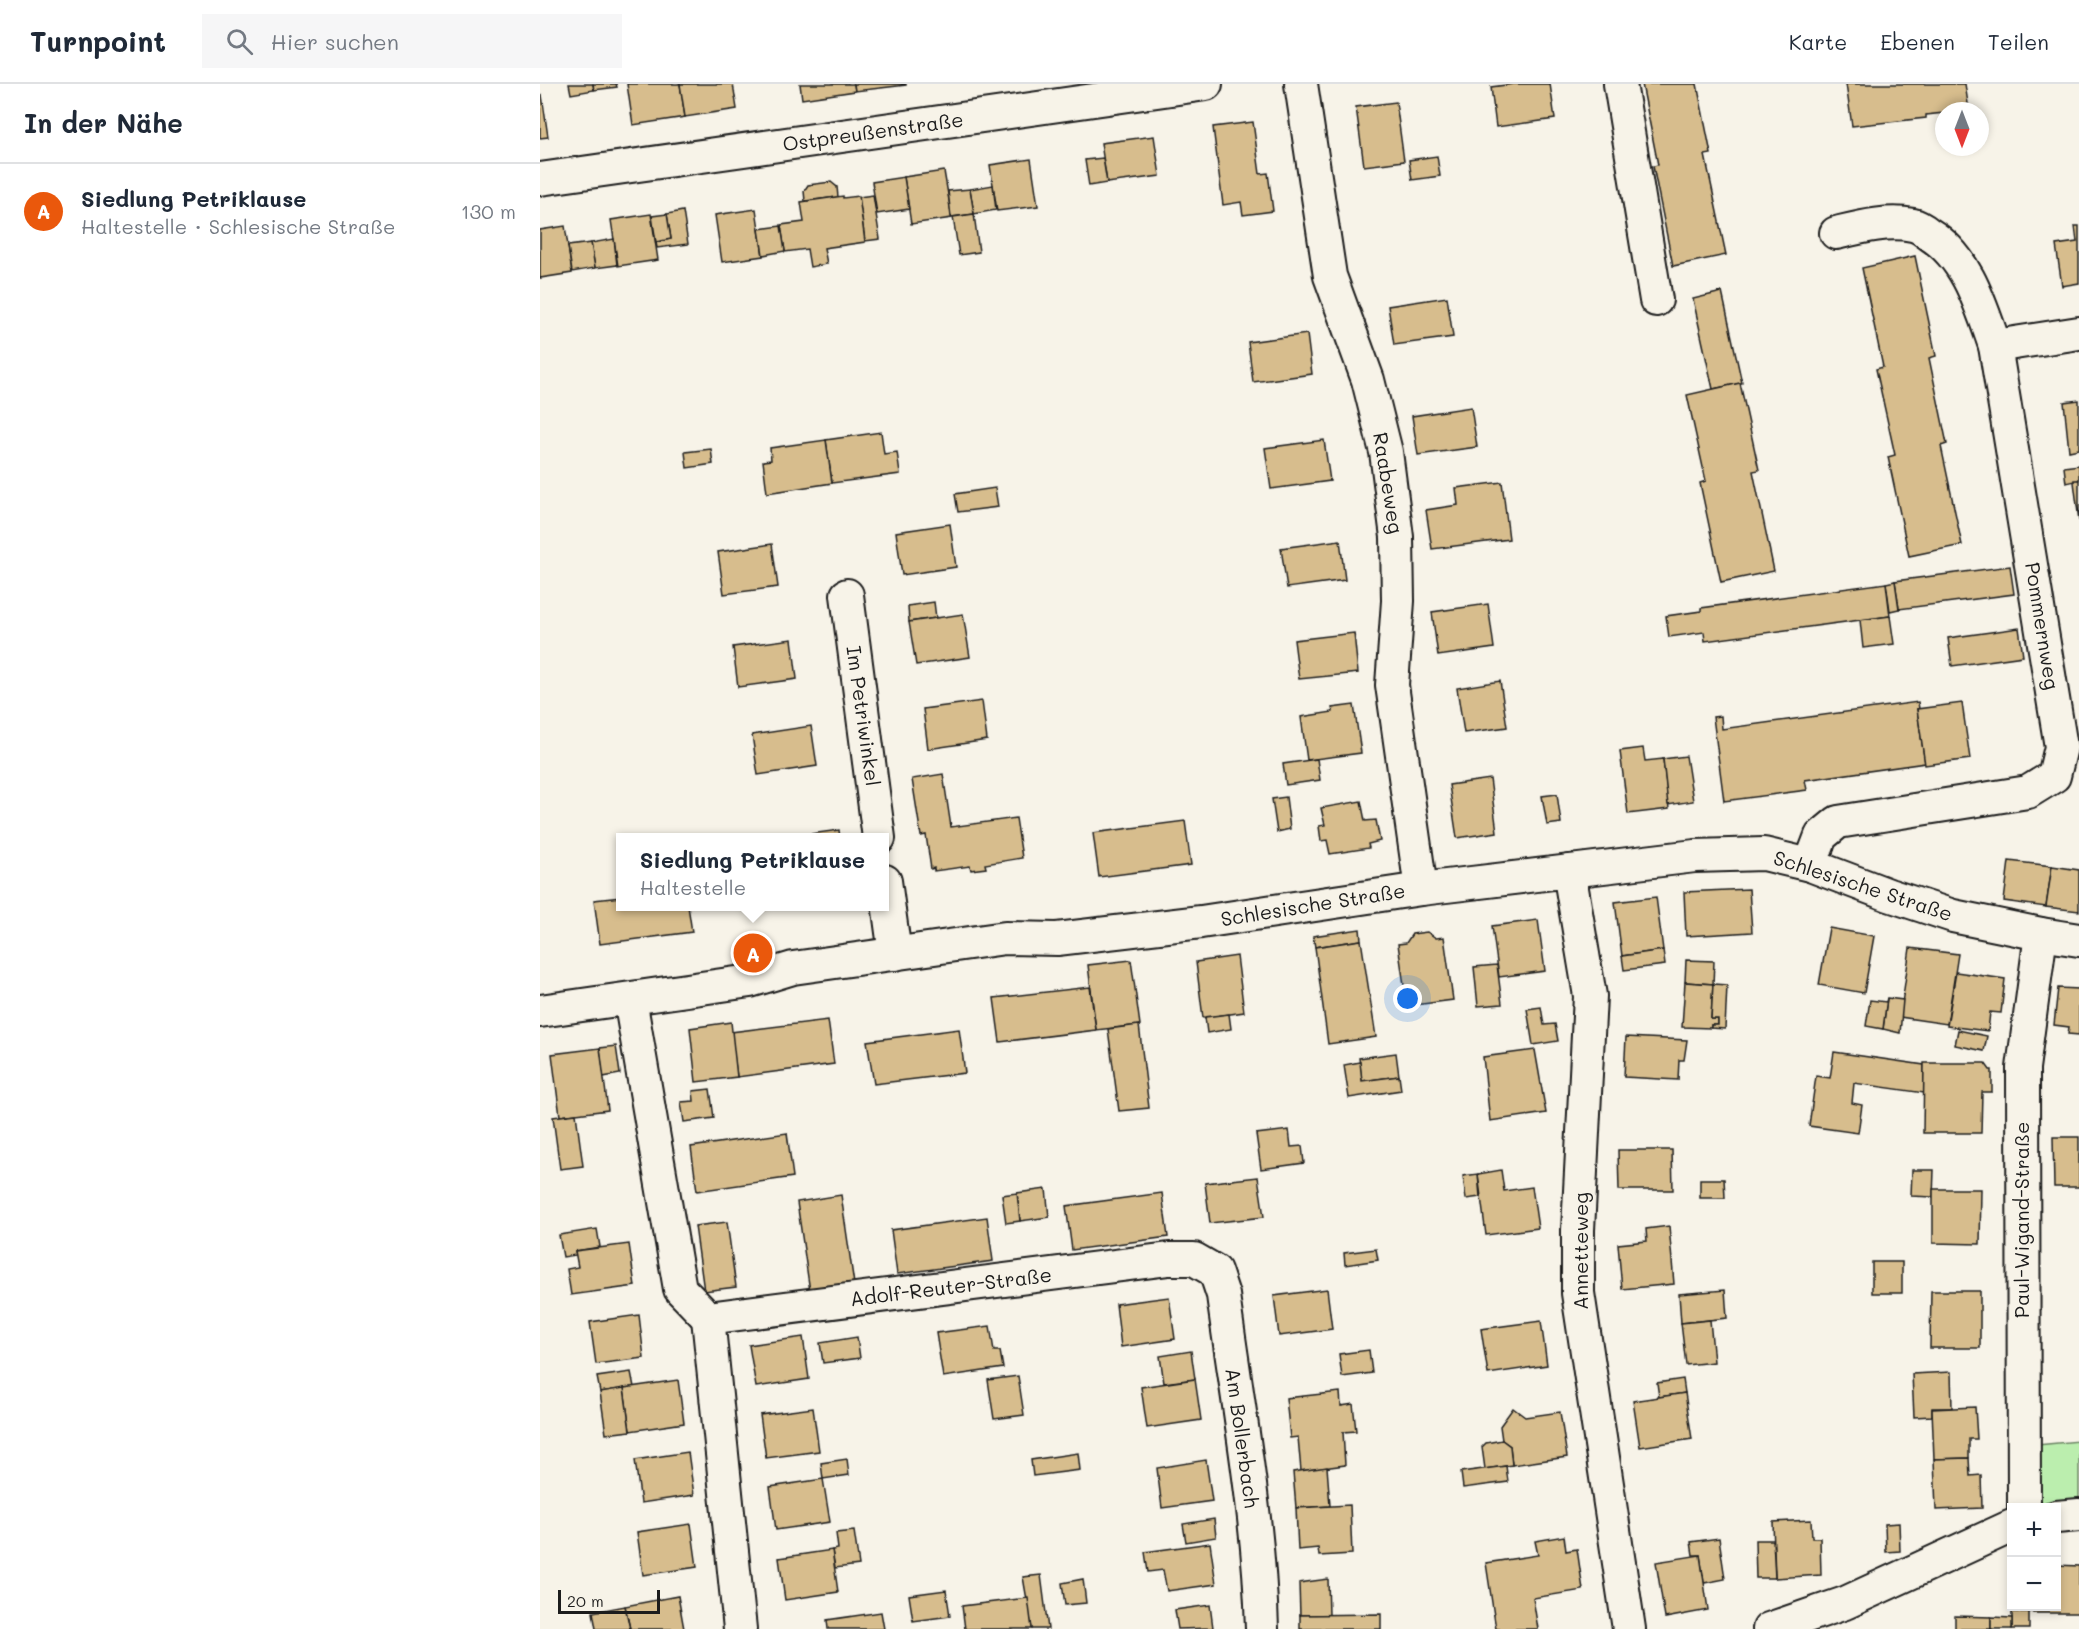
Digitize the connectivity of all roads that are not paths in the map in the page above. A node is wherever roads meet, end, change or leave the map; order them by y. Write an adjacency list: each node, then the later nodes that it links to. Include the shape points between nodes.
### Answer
1 (1206, 84): 4 (street, Ostpreußenstraße)
2 (1301, 84): 14 (street, Raabeweg, via 1330,276 1368,380 1386,452 1397,537 1398,602 1392,685)
3 (1620, 84): 7 (street)
4 (1134, 89): 5 (street, Ostpreußenstraße, via 852,136)
5 (540, 179)
6 (1836, 232): 9 (street, Pommernweg, via 1884,223 1915,225 1942,242 1979,300)
7 (1656, 300)
8 (2079, 333): 9 (street)
9 (1995, 346): 12 (street, Pommernweg, via 2061,747 2055,776 2028,792 1838,822 1821,836)
10 (847, 595): 11 (street, Im Petriwinkel)
11 (878, 833)
12 (1810, 865): 13 (street, Schlesische Straße, via 1764,854 1695,856); 16 (street, Schlesische Straße, via 1953,916)
13 (1569, 871): 14 (street, Schlesische Straße); 29 (street, Annetteweg, via 1590,996 1578,1293)
14 (1421, 889): 18 (street, Schlesische Straße, via 1201,922 1057,939 1005,938)
15 (889, 910): 18 (street)
16 (2041, 934): 17 (street, Schlesische Straße); 23 (street, Paul-Wigand-Straße, via 2023,1068)
17 (2079, 940)
18 (895, 954): 19 (street, Schlesische Straße, via 793,968 750,981)
19 (630, 999): 20 (street, Schlesische Straße); 22 (street, via 680,1289)
20 (540, 1011)
21 (1194, 1259): 22 (street, Adolf-Reuter-Straße, via 1169,1259); 28 (street, Am Bollerbach, via 1215,1271 1222,1295 1250,1483)
22 (708, 1318): 27 (street)
23 (2024, 1503)
24 (2079, 1515): 25 (street)
25 (2061, 1517)
26 (2007, 1528): 30 (street, via 1845,1603)
27 (741, 1629)
28 (1262, 1629)
29 (1629, 1629)
30 (1769, 1629)

